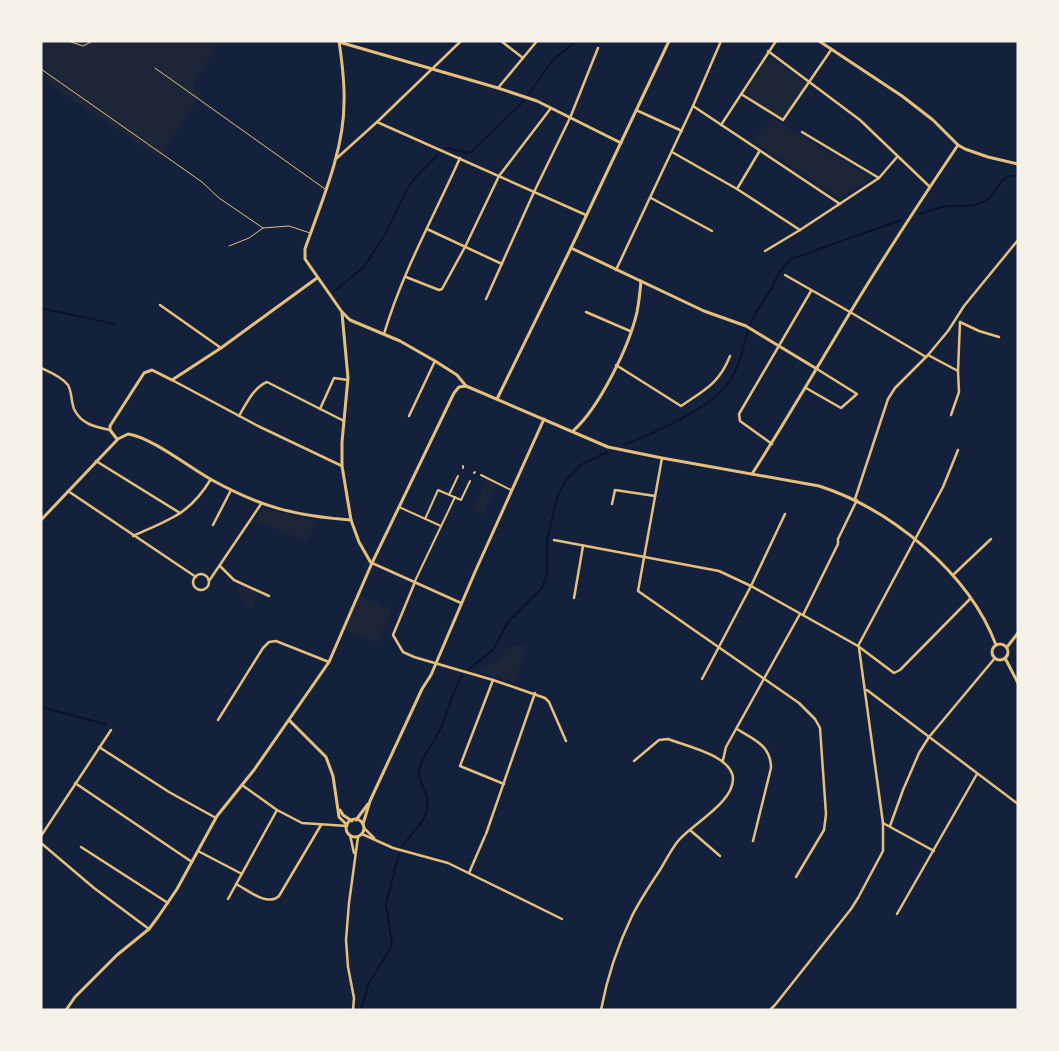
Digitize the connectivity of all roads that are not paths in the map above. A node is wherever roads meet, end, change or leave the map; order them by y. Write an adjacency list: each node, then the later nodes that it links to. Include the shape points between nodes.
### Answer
1 (68, 41): 2 (lane, via 83,46)
2 (93, 41)
3 (461, 41): 17 (street)
4 (502, 41): 14 (street)
5 (537, 41): 14 (street)
6 (669, 41): 23 (street)
7 (721, 41): 21 (street)
8 (776, 41): 13 (street)
9 (339, 42): 17 (street); 35 (street, via 344,103)
10 (821, 42): 12 (street)
11 (598, 48): 24 (street)
12 (831, 50): 18 (street); 30 (street, via 902,96)
13 (768, 51): 18 (street); 20 (street)
14 (523, 58): 19 (street)
15 (155, 68): 40 (lane)
16 (41, 69): 46 (lane)
17 (433, 69): 19 (street); 25 (street)
18 (810, 82): 20 (street, via 783,120); 33 (street, via 860,120)
19 (498, 88): 22 (street)
20 (741, 94): 26 (street)
21 (693, 106): 26 (street); 27 (street)
22 (551, 108): 24 (street); 37 (street)
23 (636, 110): 27 (street); 29 (street)
24 (570, 118): 29 (street); 42 (street)
25 (378, 122): 34 (street); 35 (street)
26 (721, 125): 31 (street)
27 (682, 131): 32 (street)
28 (802, 132): 38 (street)
29 (621, 143): 45 (street)
30 (958, 144): 36 (street, via 975,153); 39 (street)
31 (760, 151): 41 (street); 44 (street)
32 (672, 152): 41 (street); 43 (street)
33 (898, 157): 38 (street); 39 (street)
34 (460, 158): 37 (street); 47 (street)
35 (336, 159): 40 (street)
36 (1018, 164)
37 (500, 176): 42 (street); 53 (street)
38 (879, 178): 44 (street)
39 (930, 187): 67 (street)
40 (325, 189): 50 (street)
41 (737, 189): 48 (street)
42 (534, 192): 45 (street); 56 (street)
43 (651, 198): 49 (street); 57 (street)
44 (840, 204): 48 (street)
45 (586, 215): 54 (street)
46 (263, 228): 50 (lane, via 289,226); 52 (lane)
47 (427, 229): 53 (street); 59 (street)
48 (800, 230): 55 (street)
49 (712, 231)
50 (311, 233): 60 (street, via 304,259)
51 (1018, 240): 68 (street)
52 (229, 246)
53 (465, 247): 56 (street); 59 (street, via 442,289)
54 (571, 248): 57 (street); 86 (street)
55 (765, 251)
56 (502, 264): 63 (street)
57 (616, 270): 61 (street)
58 (786, 275): 62 (street)
59 (406, 277): 71 (street)
60 (317, 278): 65 (street); 74 (street)
61 (642, 281): 70 (street); 73 (street, via 704,311 746,326)
62 (811, 291): 67 (street); 73 (street)
63 (486, 299)
64 (160, 305): 74 (street)
65 (342, 312): 71 (street, via 355,323); 83 (street)
66 (586, 312): 70 (street)
67 (850, 312): 76 (street); 80 (street)
68 (955, 319): 69 (street); 76 (street)
69 (960, 322): 72 (street); 81 (street)
70 (630, 331): 78 (street)
71 (384, 334): 77 (street)
72 (998, 337)
73 (780, 346): 80 (street); 96 (street, via 738,418)
74 (221, 348): 82 (street)
75 (730, 356): 78 (street, via 716,381 681,406)
76 (927, 356): 81 (street); 112 (street, via 888,399)
77 (435, 361): 84 (street, via 457,375); 90 (street)
78 (616, 365): 94 (street, via 592,409)
79 (41, 368): 93 (street, via 67,385 74,408 83,421)
80 (817, 369): 85 (street); 85 (street, via 857,394 841,408)
81 (958, 371): 88 (street, via 959,392)
82 (172, 380): 89 (street); 93 (street, via 152,370 144,373)
83 (348, 380): 87 (street, via 334,378); 92 (street)
84 (466, 386): 86 (street); 115 (street, via 459,387 454,393)
85 (806, 388): 96 (street)
86 (497, 399): 91 (street)
87 (320, 409): 89 (street, via 265,382); 92 (street)
88 (951, 415)
89 (238, 416): 100 (street)
90 (408, 416)
91 (544, 419): 94 (street); 108 (street)
92 (344, 421): 100 (street)
93 (110, 430): 95 (street)
94 (572, 431): 98 (street, via 608,447)
95 (118, 439): 99 (street); 104 (street, via 128,434 144,438)
96 (772, 444): 101 (street)
97 (958, 450): 124 (street, via 943,487)
98 (662, 458): 101 (street); 110 (street)
99 (96, 461): 107 (street); 116 (street)
100 (342, 466): 120 (street)
101 (752, 474): 112 (street, via 820,486)
102 (482, 475): 108 (street)
103 (458, 476): 109 (street)
104 (211, 479): 106 (street); 116 (street, via 200,496)
105 (470, 481): 111 (street, via 461,500)
106 (231, 490): 113 (street); 121 (street)
107 (68, 491): 119 (street); 123 (street)
108 (513, 491): 139 (street)
109 (449, 495): 111 (street); 118 (street, via 438,490)
110 (655, 496): 114 (street, via 615,490); 128 (street)
111 (455, 497): 122 (street)
112 (856, 500): 124 (street, via 885,516); 140 (street, via 819,585)
113 (261, 504): 120 (street, via 303,515); 130 (street)
114 (612, 504)
115 (399, 507): 118 (street); 129 (street)
116 (180, 514): 123 (street)
117 (786, 514): 135 (street)
118 (425, 519): 122 (street)
119 (41, 520)
120 (351, 520): 129 (street)
121 (213, 525)
122 (441, 526): 134 (street)
123 (133, 536): 132 (street)
124 (915, 539): 131 (street); 143 (street)
125 (991, 539): 131 (street)
126 (554, 540): 127 (street)
127 (583, 546): 128 (street); 137 (street)
128 (644, 558): 135 (street, via 719,571); 145 (street, via 638,591)
129 (372, 563): 134 (street); 148 (street)
130 (219, 566): 133 (street); 136 (street, via 234,580)
131 (953, 575): 138 (street)
132 (196, 577): 133 (street, via 203,575); 133 (street, via 194,584 199,590 206,588)
133 (209, 581)
134 (415, 582): 139 (street); 149 (street, via 393,635 403,652)
135 (751, 586): 140 (street); 145 (street)
136 (269, 596)
137 (574, 598)
138 (970, 599): 142 (street, via 987,623); 143 (street, via 898,672)
139 (461, 603): 149 (street)
140 (801, 614): 143 (street); 151 (street)
141 (1018, 633): 144 (street)
142 (996, 645): 144 (street, via 1000,643); 146 (street, via 992,650)
143 (858, 646): 154 (street)
144 (1007, 647): 147 (street)
145 (719, 648): 150 (street); 151 (street)
146 (995, 658): 147 (street); 160 (street)
147 (1005, 658): 153 (street)
148 (330, 662): 156 (street, via 276,641 270,642); 157 (street)
149 (435, 664): 152 (street); 169 (street)
150 (702, 679)
151 (764, 679): 158 (street); 196 (street, via 807,710 820,728 825,826)
152 (493, 680): 155 (street); 167 (street, via 460,766)
153 (1018, 683)
154 (866, 690): 160 (street); 175 (street)
155 (535, 693): 161 (street, via 549,702); 167 (street)
156 (218, 720)
157 (289, 720): 168 (street); 171 (street, via 326,758)
158 (737, 729): 163 (street, via 726,747); 186 (street, via 765,748 771,760)
159 (111, 730): 162 (street)
160 (929, 737): 165 (street); 179 (street, via 919,753)
161 (566, 741)
162 (100, 747): 166 (street); 173 (street)
163 (723, 760): 164 (street, via 663,739); 180 (street, via 733,778 730,788 713,810)
164 (634, 761)
165 (977, 774): 170 (street); 190 (street)
166 (75, 784): 183 (street); 193 (street)
167 (504, 784): 195 (street)
168 (242, 785): 172 (street); 173 (street)
169 (370, 802): 174 (street); 178 (street)
170 (1018, 804)
171 (339, 807): 174 (street, via 342,814); 177 (street, via 339,818)
172 (277, 810): 176 (street, via 302,823); 194 (street)
173 (216, 818): 189 (street)
174 (354, 820): 177 (street); 178 (street)
175 (884, 823): 179 (street); 206 (street, via 883,851 858,898)
176 (321, 825): 177 (street); 197 (street, via 276,899 266,900)
177 (347, 826): 182 (street)
178 (363, 826): 181 (street); 185 (street)
179 (890, 826): 190 (street)
180 (690, 830): 191 (street); 205 (street, via 678,842 632,916)
181 (362, 834): 184 (street); 185 (street)
182 (350, 835): 184 (street); 192 (street)
183 (41, 836)
184 (358, 836): 192 (street)
185 (375, 839): 195 (street)
186 (754, 841)
187 (41, 843): 202 (street)
188 (81, 847): 199 (street)
189 (198, 851): 193 (street); 194 (street)
190 (934, 851): 200 (street)
191 (720, 856)
192 (354, 857): 204 (street, via 346,940)
193 (192, 862): 199 (street)
194 (242, 874): 197 (street)
195 (469, 874): 201 (street)
196 (796, 877)
197 (236, 884): 198 (street)
198 (228, 899)
199 (168, 902): 202 (street)
200 (897, 914)
201 (562, 919)
202 (149, 929): 203 (street)
203 (66, 1010)
204 (353, 1010)
205 (600, 1010)
206 (770, 1010)

